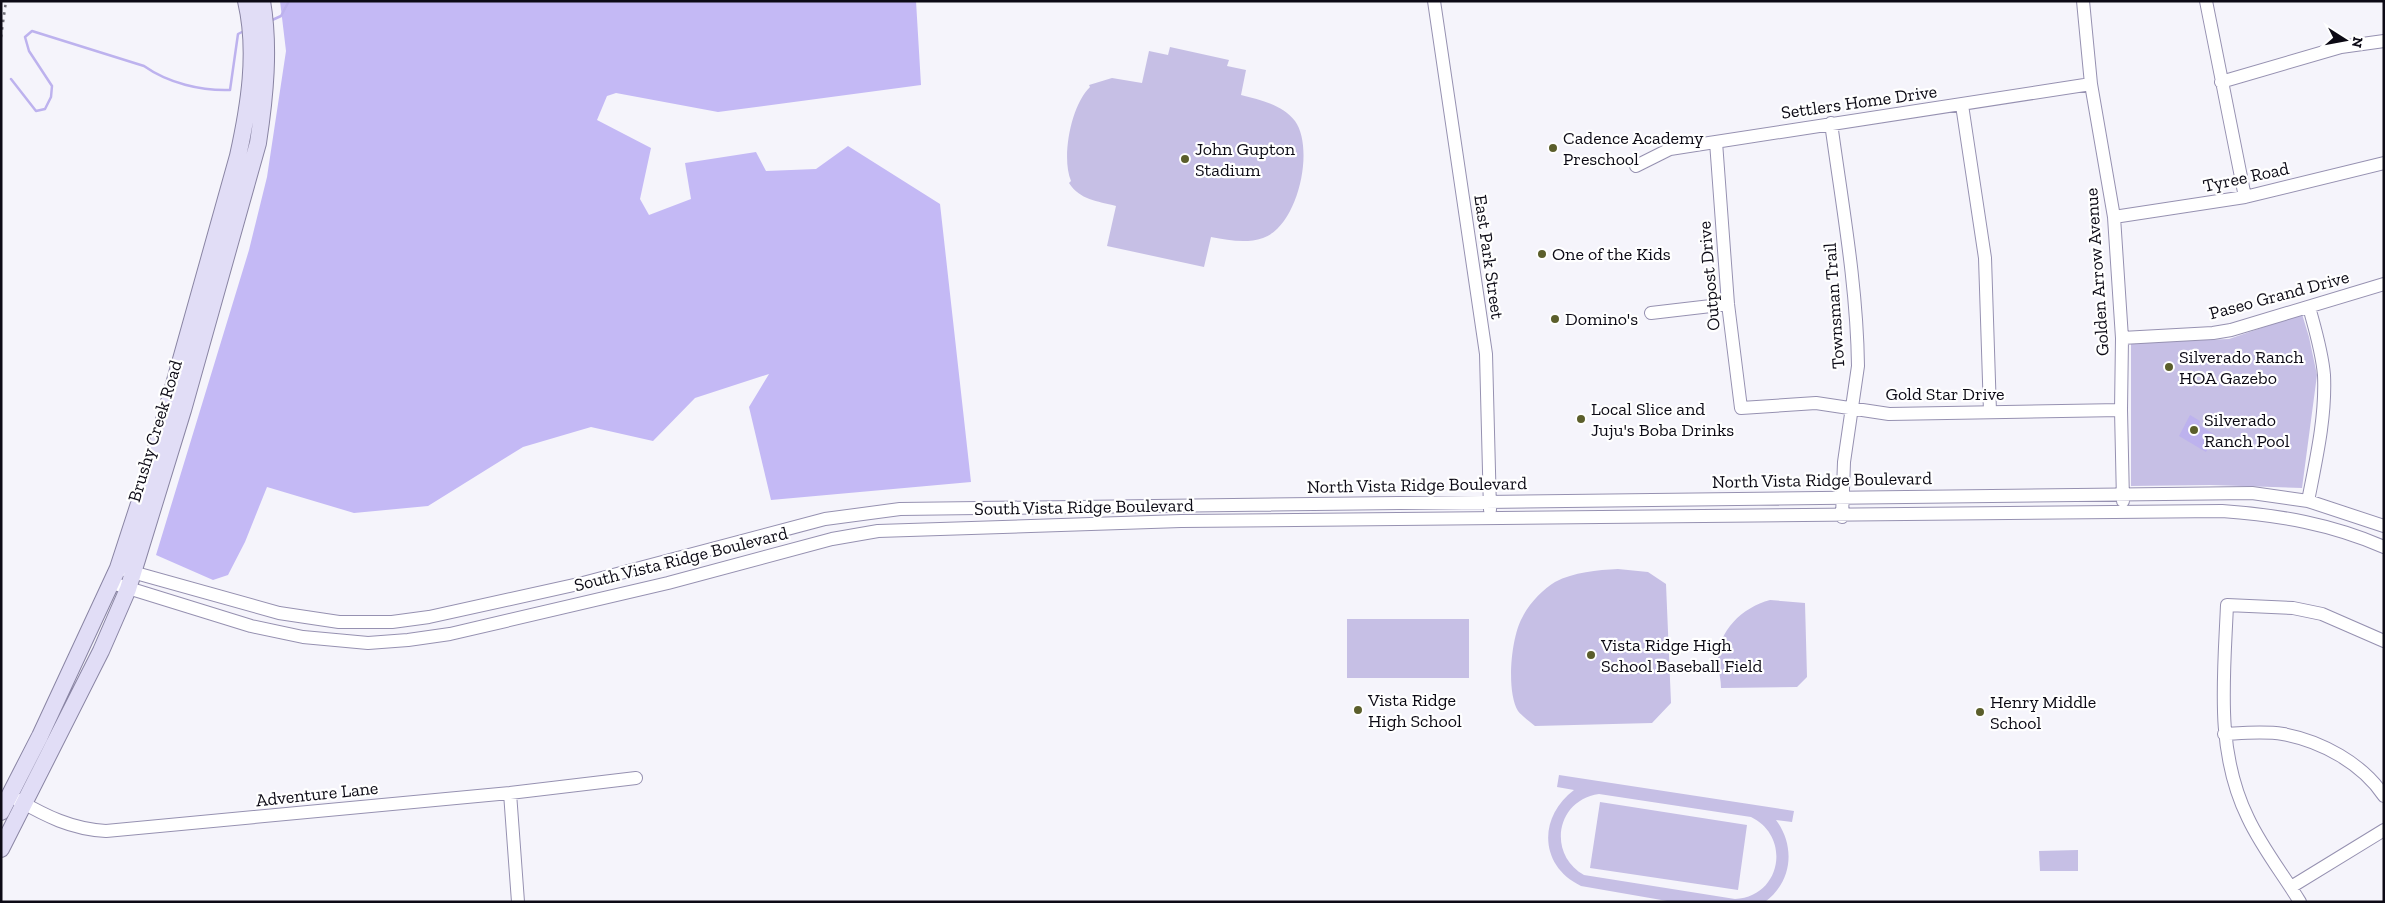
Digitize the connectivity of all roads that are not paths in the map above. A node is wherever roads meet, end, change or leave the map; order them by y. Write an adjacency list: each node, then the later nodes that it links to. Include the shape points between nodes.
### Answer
1 (1434, 1): 29 (street, East Park Street, via 1486,354)
2 (2083, 1): 7 (street, Golden Arrow Avenue)
3 (2206, 1): 6 (street)
4 (252, 3): 14 (main road, Brushy Creek Road, via 250,94 238,156); 16 (main road, Brushy Creek Road, via 265,42 261,120)
5 (2384, 40): 6 (street, via 2341,47)
6 (2221, 82): 13 (street)
7 (2092, 84): 8 (street, Settlers Home Drive); 15 (street, Golden Arrow Avenue)
8 (1962, 105): 9 (street, Settlers Home Drive); 25 (street, via 1985,258)
9 (1831, 123): 10 (street, Settlers Home Drive); 22 (street, Townsman Trail, via 1854,286 1858,366)
10 (1716, 142): 12 (street, Settlers Home Drive, via 1670,149); 18 (street, Outpost Drive)
11 (2384, 163): 13 (street, Tyree Road)
12 (1636, 166)
13 (2245, 197): 15 (street, Tyree Road)
14 (221, 213): 16 (main road); 37 (main road, Brushy Creek Road, via 151,464)
15 (2114, 217): 21 (street, Golden Arrow Avenue)
16 (238, 218): 37 (main road, Brushy Creek Road, via 183,410)
17 (2384, 284): 19 (street, Paseo Grand Drive)
18 (1728, 304): 20 (street); 23 (street, Outpost Drive)
19 (2309, 307): 21 (street, Paseo Grand Drive, via 2213,333); 28 (street, via 2324,376 2318,446)
20 (1651, 313)
21 (2122, 338): 24 (street, Golden Arrow Avenue)
22 (1852, 407): 23 (street, Gold Star Drive, via 1816,403); 25 (street, Gold Star Drive, via 1889,414); 27 (street, Townsman Trail)
23 (1740, 408)
24 (2121, 410): 25 (street, Gold Star Drive); 26 (street, Golden Arrow Avenue)
25 (1990, 412)
26 (2122, 494): 27 (street, North Vista Ridge Boulevard); 28 (street, North Vista Ridge Boulevard, via 2252,493); 31 (street, Golden Arrow Avenue)
27 (1843, 497): 29 (street, North Vista Ridge Boulevard); 32 (street, Townsman Trail)
28 (2308, 501): 35 (street, North Vista Ridge Boulevard)
29 (1490, 502): 30 (street, North Vista Ridge Boulevard); 33 (street, East Park Street)
30 (1256, 505): 37 (street, South Vista Ridge Boulevard, via 872,512 825,519 643,568 429,618 392,622 339,622 279,613)
31 (2123, 511): 32 (street, North Vista Ridge Boulevard); 36 (street, North Vista Ridge Boulevard, via 2263,514 2335,528)
32 (1842, 517): 33 (street, North Vista Ridge Boulevard)
33 (1490, 519): 34 (street, North Vista Ridge Boulevard)
34 (1268, 521): 37 (street, South Vista Ridge Boulevard, via 878,531 832,539 668,583 450,634 368,643 303,637 250,626)
35 (2384, 526)
36 (2384, 547)
37 (123, 578): 42 (main road, Brushy Creek Road); 44 (main road, Brushy Creek Road, via 101,651)
38 (2384, 641): 39 (street, via 2322,614 2293,608 2227,605)
39 (2224, 734): 43 (street, via 2261,732 2303,739 2349,761); 48 (street, via 2228,762 2248,818)
40 (636, 778): 41 (street, Adventure Lane)
41 (510, 794): 44 (street, Adventure Lane, via 106,830 68,826); 49 (street)
42 (9, 795): 44 (street, Adventure Lane); 45 (main road, Brushy Creek Road)
43 (2384, 796)
44 (24, 804): 47 (main road, Brushy Creek Road)
45 (1, 812)
46 (2384, 830): 48 (street)
47 (1, 849)
48 (2291, 887): 50 (street)
49 (518, 902)
50 (2300, 902)

